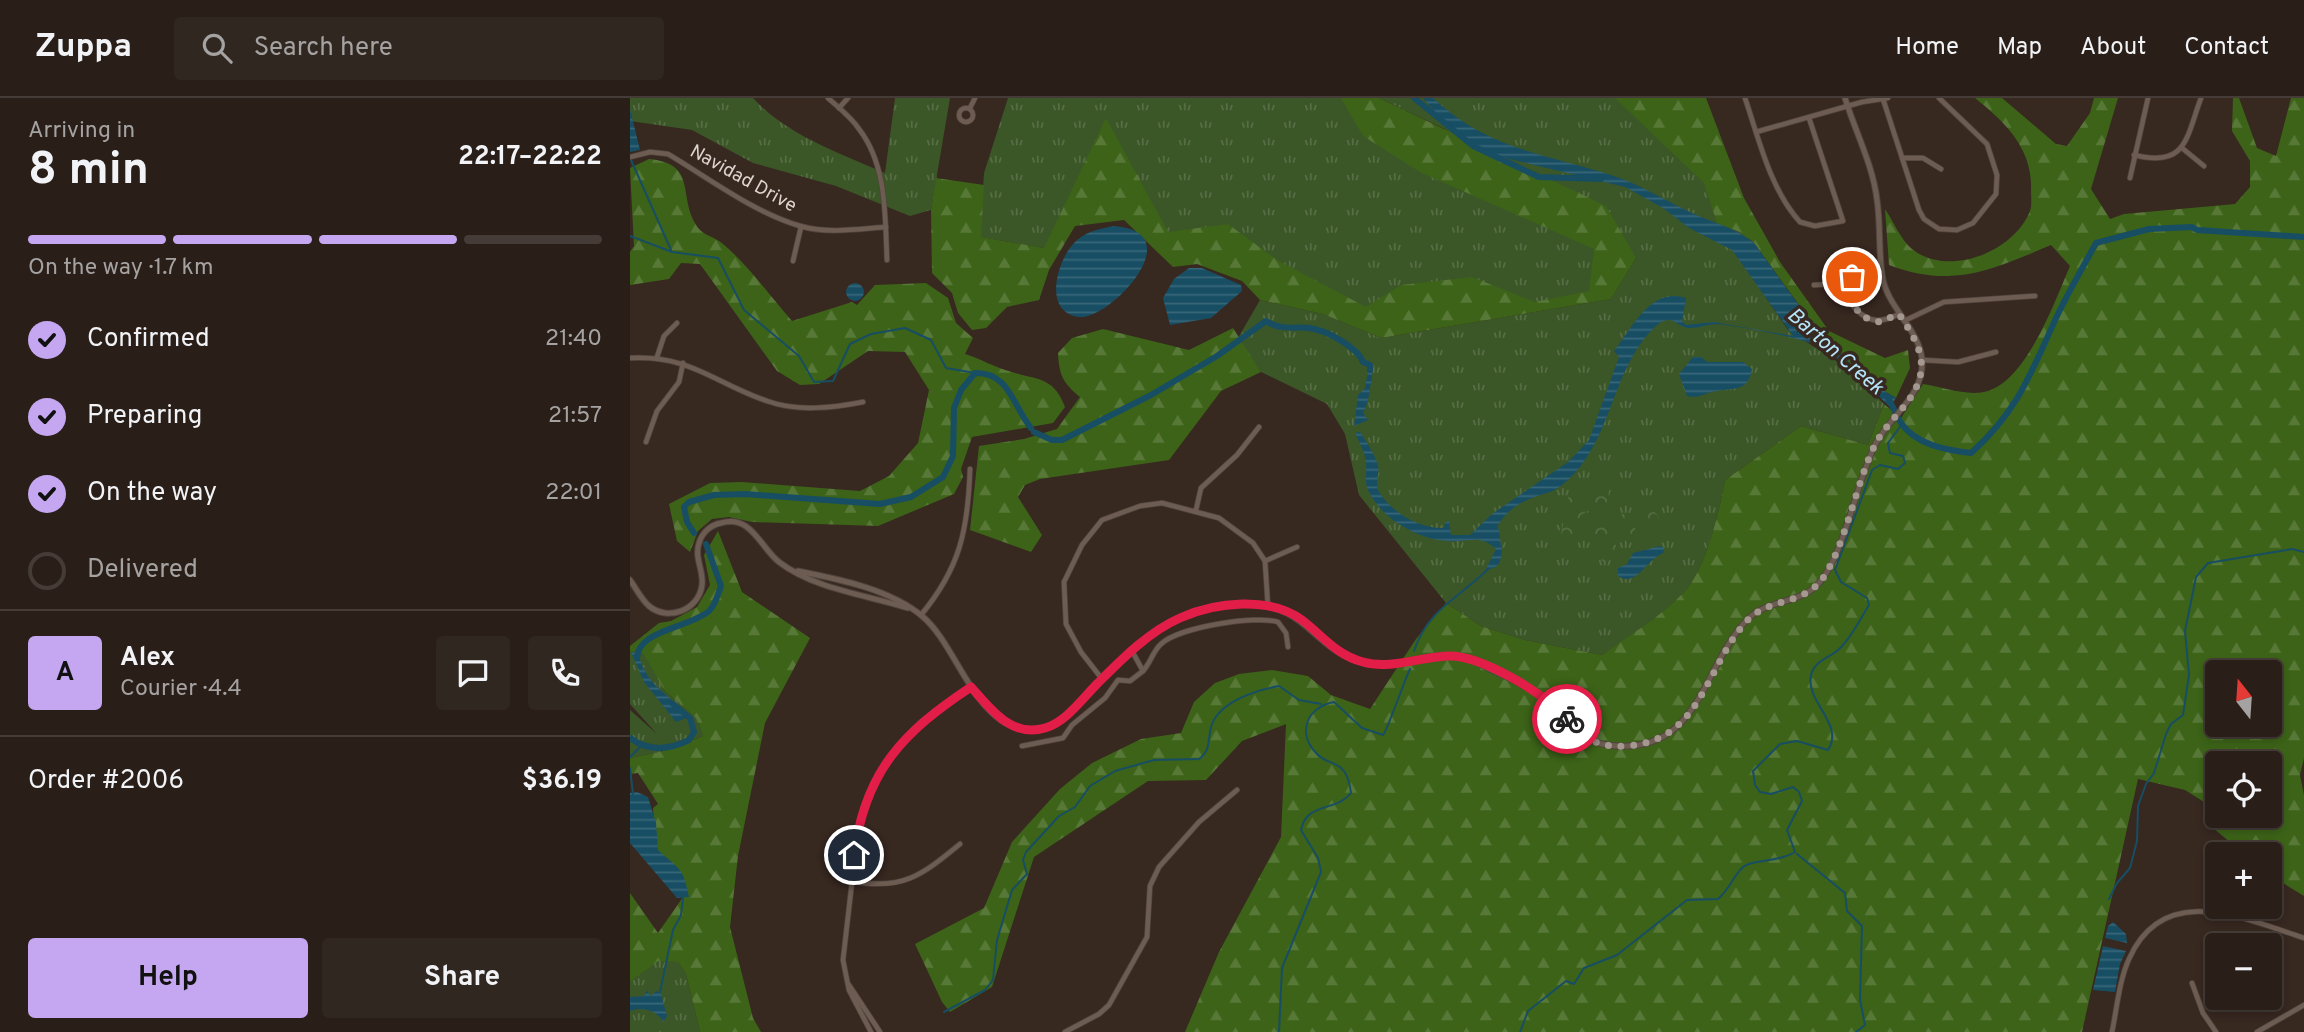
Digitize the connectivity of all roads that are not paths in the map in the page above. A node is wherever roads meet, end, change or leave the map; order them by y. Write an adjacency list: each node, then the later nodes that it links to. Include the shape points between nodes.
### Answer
1 (828, 98): 11 (street)
2 (848, 98): 11 (street)
3 (975, 98): 12 (street)
4 (1745, 98): 14 (street)
5 (1845, 98): 10 (street)
6 (1939, 98): 18 (street, via 1987,144 1998,185 1993,201 1966,227 1939,229 1919,210)
7 (2148, 98): 16 (street)
8 (2201, 98): 15 (street)
9 (1886, 99): 10 (street); 18 (street)
10 (1847, 106): 13 (street); 30 (street, via 1877,197 1884,285)
11 (839, 108): 23 (street, via 859,127 875,157)
12 (970, 108)
13 (1809, 118): 14 (street); 14 (street, via 1843,221 1815,226 1800,222 1773,177)
14 (1756, 132)
15 (2182, 148): 16 (street, via 2166,159); 19 (street)
16 (2134, 155): 21 (street)
17 (630, 156): 22 (street, Navidad Drive, via 668,154 769,214)
18 (1902, 158): 20 (street, via 1917,156)
19 (2204, 166)
20 (1941, 169)
21 (2130, 178)
22 (801, 227): 23 (street, Navidad Drive, via 840,231); 25 (street)
23 (886, 227): 24 (street)
24 (887, 260)
25 (793, 261)
26 (1835, 284): 27 (street); 29 (street); 29 (street, via 1850,276 1866,292)
27 (1814, 285)
28 (2035, 296): 31 (street, via 1944,302)
29 (1854, 306): 30 (street, via 1874,321)
30 (1899, 314): 31 (street)
31 (1904, 322): 36 (street)
32 (677, 323): 34 (street, via 664,336)
33 (1996, 352): 36 (street, via 1958,362)
34 (657, 356): 35 (street); 37 (street)
35 (630, 358)
36 (1922, 360): 46 (street, via 1913,396 1875,445 1821,582 1752,615 1686,717 1668,734 1650,742 1612,746 1594,742 1541,695 1459,656 1388,664 1360,662 1326,643 1292,613)
37 (683, 363): 38 (street, via 769,402 826,409); 40 (street, via 679,382 657,411)
38 (863, 402)
39 (1259, 427): 42 (street, via 1201,488)
40 (646, 442)
41 (970, 469): 47 (street, via 968,512 952,571)
42 (1196, 510): 44 (street, via 1226,523 1253,543); 51 (street, via 1162,503 1140,506 1102,520 1082,545 1064,582 1066,624)
43 (1297, 547): 44 (street)
44 (1265, 561): 46 (street)
45 (630, 580): 47 (street, via 655,610 671,613 686,609 701,590 699,544 708,529 726,522 747,526 773,556 798,571)
46 (1268, 607): 49 (street, via 1241,604 1192,613 1161,627)
47 (921, 615): 52 (street)
48 (1288, 647): 50 (street, via 1286,633 1273,621 1216,623 1158,645)
49 (1132, 651): 50 (street); 51 (street)
50 (1143, 671): 53 (street, via 1130,681 1118,680 1059,741)
51 (1102, 678): 52 (street, via 1062,719 1038,730 1012,726)
52 (971, 687): 56 (street, via 917,725 877,778 858,830)
53 (1022, 747)
54 (1237, 790): 63 (street, via 1199,822 1159,867 1150,886 1147,937 1109,1005)
55 (960, 844): 56 (street, via 910,880 882,885)
56 (851, 881): 59 (street, via 843,960)
57 (2304, 939): 64 (street, via 2218,912 2192,911 2171,917 2150,930 2133,951)
58 (2192, 983): 65 (street, via 2200,1008)
59 (849, 985): 61 (street); 62 (street)
60 (2304, 1005): 66 (street)
61 (870, 1032)
62 (880, 1032)
63 (1065, 1032)
64 (2112, 1032)
65 (2216, 1032)
66 (2257, 1032)

